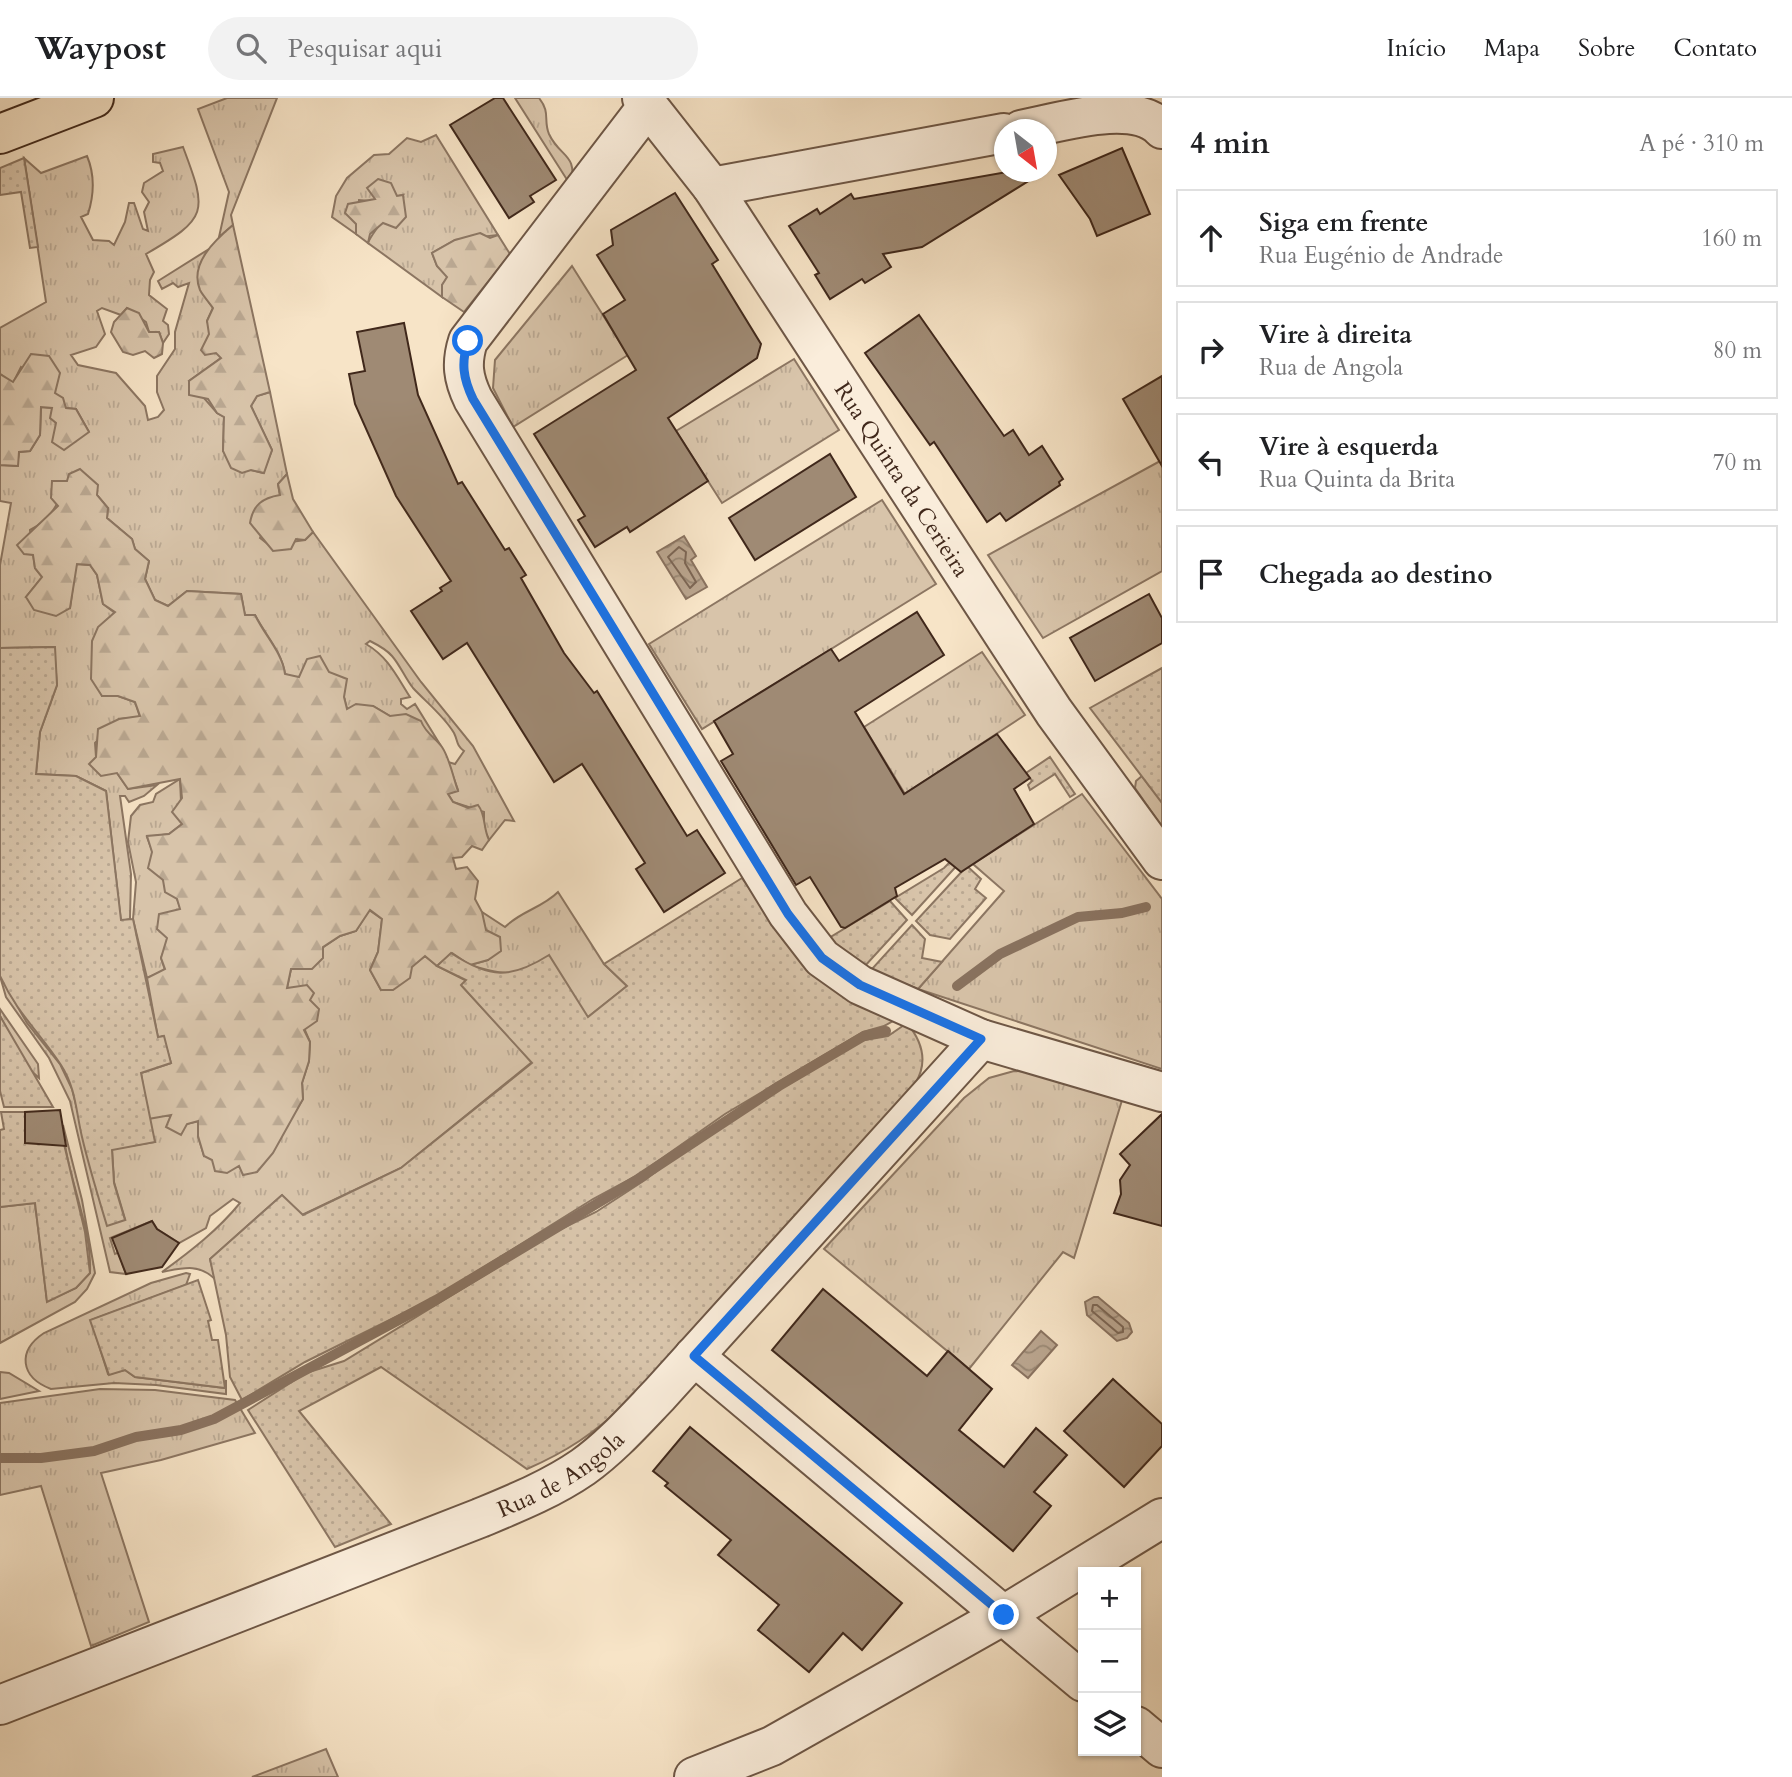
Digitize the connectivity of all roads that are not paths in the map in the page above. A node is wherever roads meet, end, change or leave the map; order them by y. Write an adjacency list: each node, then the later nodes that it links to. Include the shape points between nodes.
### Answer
1 (94, 98): 5 (main road)
2 (645, 102): 7 (street, Rua Quinta da Cerieira); 9 (street, via 468,341 464,379 788,914 822,958 860,985)
3 (1057, 123): 4 (street, via 1111,113 1142,114)
4 (1160, 126)
5 (0, 134)
6 (994, 135): 7 (street)
7 (712, 187): 8 (street, Rua Quinta da Cerieira, via 1054,712)
8 (1162, 860)
9 (981, 1039): 10 (street); 11 (street, Rua de Angola)
10 (1162, 1092)
11 (694, 1356): 13 (street); 15 (street, Rua de Angola, via 620,1436 537,1494)
12 (1162, 1518): 13 (street)
13 (1004, 1615): 14 (street); 18 (street, via 772,1746)
14 (1078, 1678)
15 (0, 1705)
16 (1141, 1730): 17 (street)
17 (1162, 1748)
18 (694, 1777)

